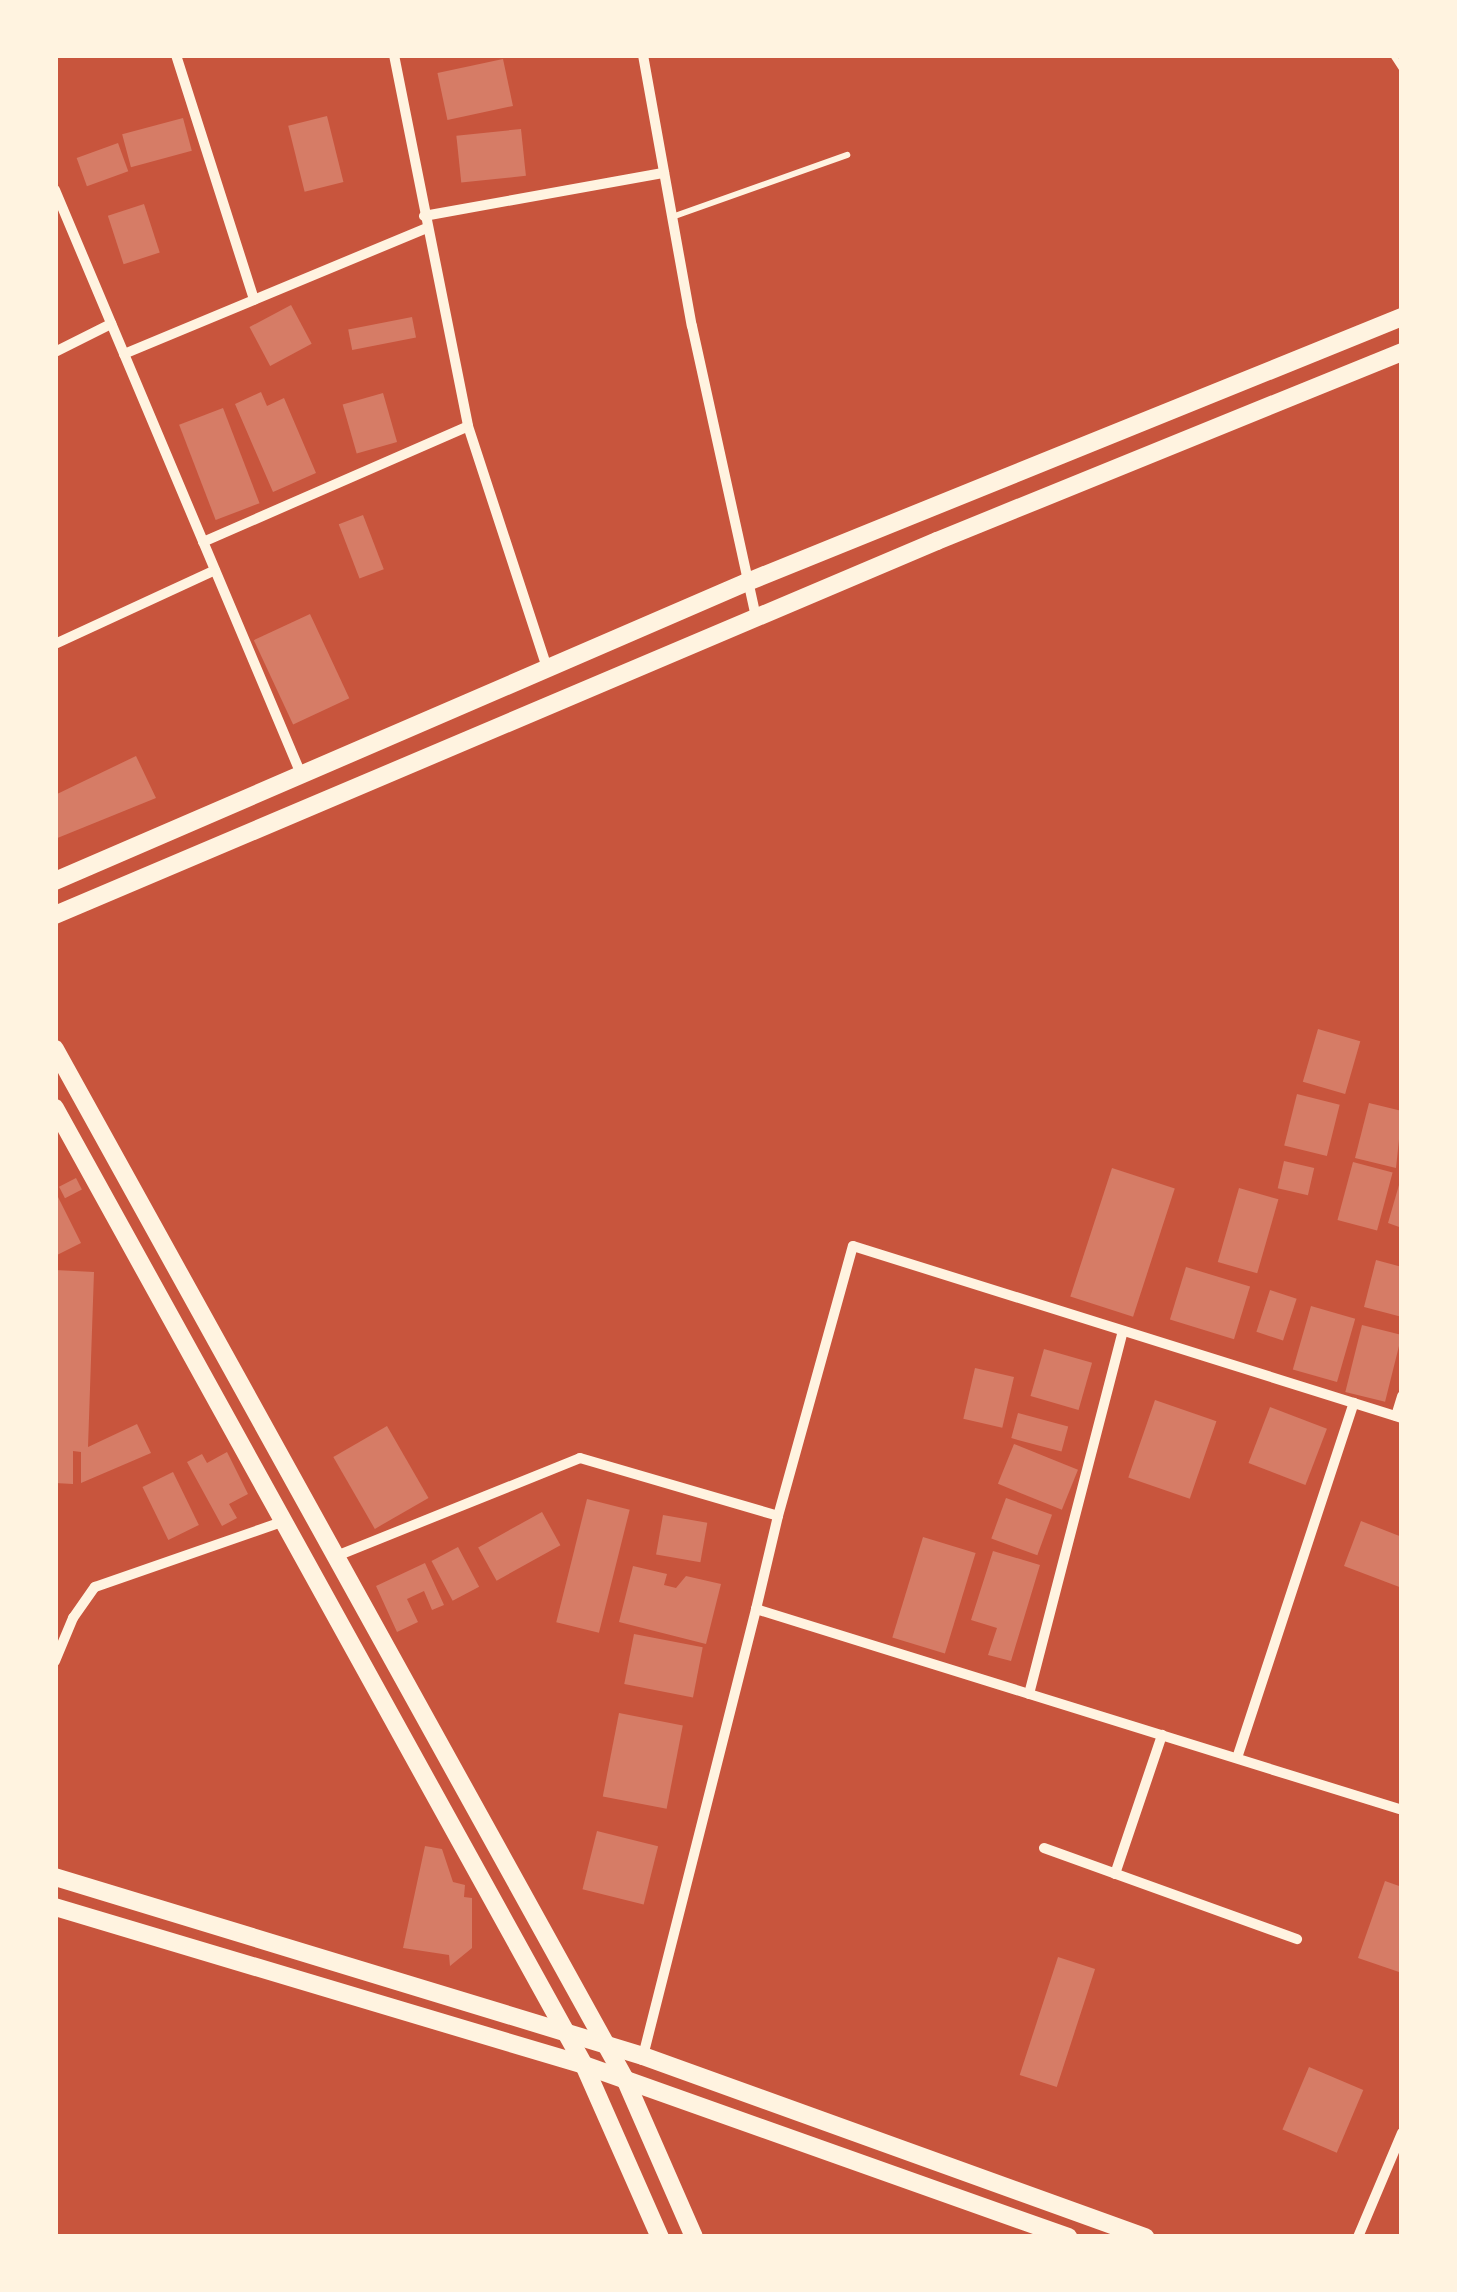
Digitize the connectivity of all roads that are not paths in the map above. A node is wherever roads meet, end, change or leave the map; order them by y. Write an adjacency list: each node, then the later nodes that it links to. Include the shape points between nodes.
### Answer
1 (176, 55): 11 (street)
2 (394, 55): 10 (street)
3 (643, 55): 7 (street)
4 (1394, 55): 5 (lane)
5 (1402, 69)
6 (847, 154): 9 (lane)
7 (664, 173): 9 (street); 10 (street)
8 (55, 190): 13 (street)
9 (672, 217): 20 (street)
10 (425, 222): 11 (street); 17 (street)
11 (254, 300): 16 (street)
12 (1402, 317): 20 (main road)
13 (111, 324): 14 (street); 16 (street)
14 (55, 352)
15 (1402, 352): 21 (main road)
16 (124, 354): 18 (street)
17 (468, 426): 18 (street); 23 (street)
18 (204, 542): 19 (street)
19 (215, 570): 22 (street); 24 (street)
20 (745, 583): 21 (street); 23 (main road)
21 (756, 617): 26 (main road)
22 (55, 644)
23 (548, 668): 24 (main road)
24 (301, 774): 25 (main road)
25 (55, 881)
26 (55, 915)
27 (55, 1048): 35 (main road)
28 (55, 1108): 34 (main road)
29 (1123, 1331): 31 (street); 33 (street, via 853,1246); 38 (street)
30 (1402, 1396): 32 (street)
31 (1354, 1403): 32 (street); 40 (street)
32 (1399, 1417)
33 (778, 1516): 35 (street, via 580,1458); 36 (street)
34 (288, 1520): 37 (street, via 95,1587); 47 (main road)
35 (333, 1557): 48 (main road)
36 (756, 1609): 38 (street); 49 (street)
37 (55, 1662)
38 (1029, 1694): 39 (street)
39 (1162, 1735): 40 (street); 43 (street)
40 (1236, 1758): 41 (street)
41 (1402, 1810)
42 (1044, 1848): 43 (street)
43 (1115, 1874): 46 (street)
44 (55, 1877): 47 (main road)
45 (55, 1907): 50 (main road)
46 (1297, 1939)
47 (565, 2031): 48 (main road); 50 (main road)
48 (600, 2042): 49 (main road); 51 (main road)
49 (643, 2056): 56 (main road)
50 (584, 2065): 51 (main road); 53 (main road)
51 (626, 2079): 54 (main road); 55 (main road)
52 (1402, 2133): 57 (street)
53 (660, 2237)
54 (694, 2237)
55 (1068, 2237)
56 (1144, 2237)
57 (1358, 2237)

